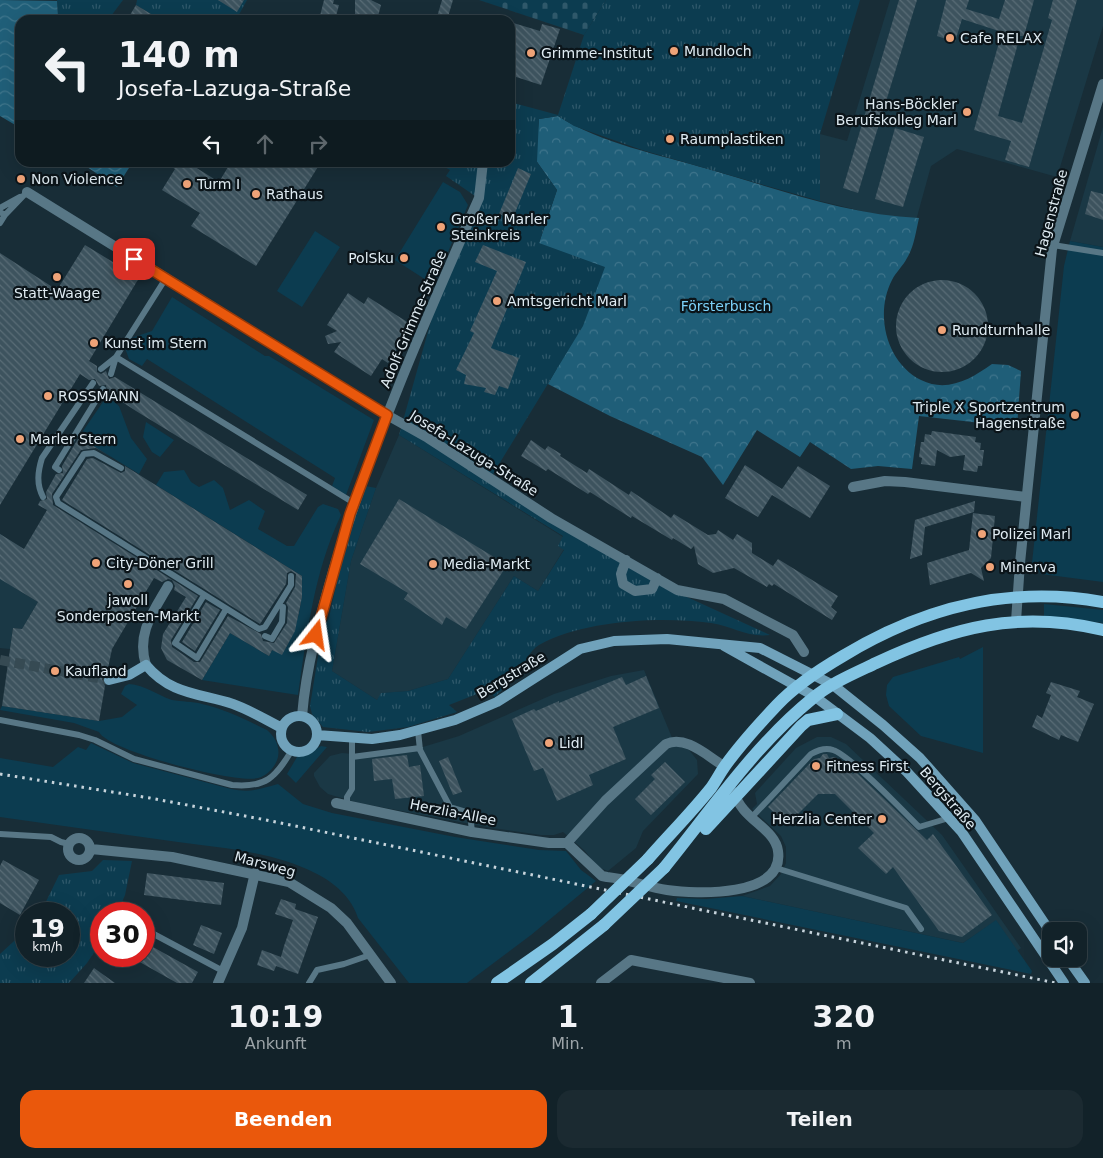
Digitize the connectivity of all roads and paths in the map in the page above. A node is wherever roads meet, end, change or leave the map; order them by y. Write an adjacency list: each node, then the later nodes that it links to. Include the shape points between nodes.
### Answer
1 (1103, 84): 7 (street, Hagenstraße)
2 (482, 167): 15 (street, Adolf-Grimme-Straße, via 478,198)
3 (27, 192): 4 (lane); 5 (lane); 9 (street, Josefa-Lazuga-Straße)
4 (0, 208)
5 (3, 214): 6 (lane)
6 (0, 223)
7 (1053, 244): 8 (lane); 20 (street, Hagenstraße)
8 (1103, 253)
9 (166, 278): 10 (lane); 15 (street, Josefa-Lazuga-Straße)
10 (116, 358): 11 (lane); 12 (lane); 21 (lane)
11 (101, 369)
12 (111, 374)
13 (93, 382): 19 (lane, via 42,458 38,488)
14 (103, 389): 16 (lane)
15 (387, 415): 21 (street, Adolf-Grimme-Straße); 22 (street, Josefa-Lazuga-Straße, via 543,513)
16 (57, 468)
17 (121, 468): 23 (lane, via 94,453 84,454 56,497 58,503 259,629 265,627 291,585)
18 (853, 487): 20 (street, via 885,481 905,482)
19 (43, 497)
20 (1026, 497): 27 (street, Hagenstraße)
21 (354, 503): 43 (street, Adolf-Grimme-Straße, via 317,628)
22 (626, 560): 24 (street, Josefa-Lazuga-Straße); 24 (street, via 621,574 623,584 635,591 652,589)
23 (291, 576)
24 (657, 578): 35 (street, Josefa-Lazuga-Straße, via 677,590 724,599 793,635)
25 (168, 586): 36 (street, via 145,630 142,653)
26 (203, 597): 30 (lane, via 175,644 197,658)
27 (1016, 597): 28 (main road, via 1075,597); 31 (street, Hagenstraße); 37 (main road, via 978,602 917,618 877,635)
28 (1103, 602)
29 (283, 607): 33 (lane, via 282,622 277,631 272,639)
30 (225, 611)
31 (1016, 621): 32 (main road, via 1089,626); 39 (main road, via 985,624 928,640)
32 (1103, 630)
33 (265, 636)
34 (718, 643): 37 (street, Bergstraße, via 760,648); 40 (street, Bergstraße); 46 (street, Bergstraße, via 667,639 614,640 580,649 497,702)
35 (804, 652)
36 (146, 665): 38 (street, via 129,675); 45 (street, via 160,681 177,690 233,705)
37 (814, 673): 39 (street, Bergstraße); 40 (main road)
38 (108, 680)
39 (832, 685): 41 (main road); 65 (street, Bergstraße, via 920,758 969,813)
40 (797, 688): 41 (street, Bergstraße); 52 (main road, via 777,705)
41 (814, 696): 42 (street, Bergstraße); 53 (main road, via 792,716)
42 (837, 714): 53 (main road, via 808,720); 57 (street, Bergstraße, via 870,738 907,772)
43 (302, 716): 45 (street, via 290,718); 47 (street, via 312,721)
44 (0, 720): 50 (lane, via 79,735 134,758 232,785 247,786 269,780)
45 (282, 728): 50 (street, via 283,741)
46 (418, 731): 48 (street, Bergstraße, via 372,739); 49 (lane)
47 (317, 734): 48 (street, Bergstraße); 50 (street, via 311,747)
48 (352, 738): 51 (lane)
49 (420, 748): 51 (lane); 58 (lane, via 450,807 470,813)
50 (292, 750)
51 (352, 757): 55 (lane, via 352,789 347,797)
52 (724, 766): 60 (street, via 682,741 673,740 604,801); 74 (main road, bridge, via 712,787 648,859 591,914)
53 (734, 790): 56 (street, via 740,808); 75 (main road, bridge, via 664,868 604,926)
54 (336, 803): 55 (street, Herzlia-Allee)
55 (347, 806): 58 (street, Herzlia-Allee)
56 (751, 818): 57 (lane, via 811,754 820,749 833,750 848,760 920,826); 63 (street, via 775,841 778,851)
57 (949, 818): 78 (street, Bergstraße)
58 (472, 832): 60 (street, Herzlia-Allee)
59 (0, 834): 61 (lane, via 52,837)
60 (567, 843): 63 (street, via 602,876 667,890 727,891 754,886 766,880)
61 (69, 844): 62 (street, Marsweg, via 80,838 87,841); 62 (street, Marsweg, via 68,852 76,860 84,859)
62 (91, 849): 64 (street, Marsweg, via 172,857)
63 (776, 868): 66 (lane, via 906,908)
64 (255, 873): 68 (street, Marsweg, via 289,882 325,904 347,923); 70 (street, via 242,928)
65 (1043, 922)
66 (921, 929)
67 (155, 935): 70 (lane)
68 (370, 955): 72 (lane, via 317,970); 73 (street, Marsweg)
69 (1074, 967): 79 (street)
70 (223, 971): 71 (street)
71 (218, 983)
72 (309, 983)
73 (391, 983)
74 (497, 983)
75 (531, 983)
76 (601, 983): 77 (street, via 631,960)
77 (750, 983)
78 (1064, 983)
79 (1085, 983)

